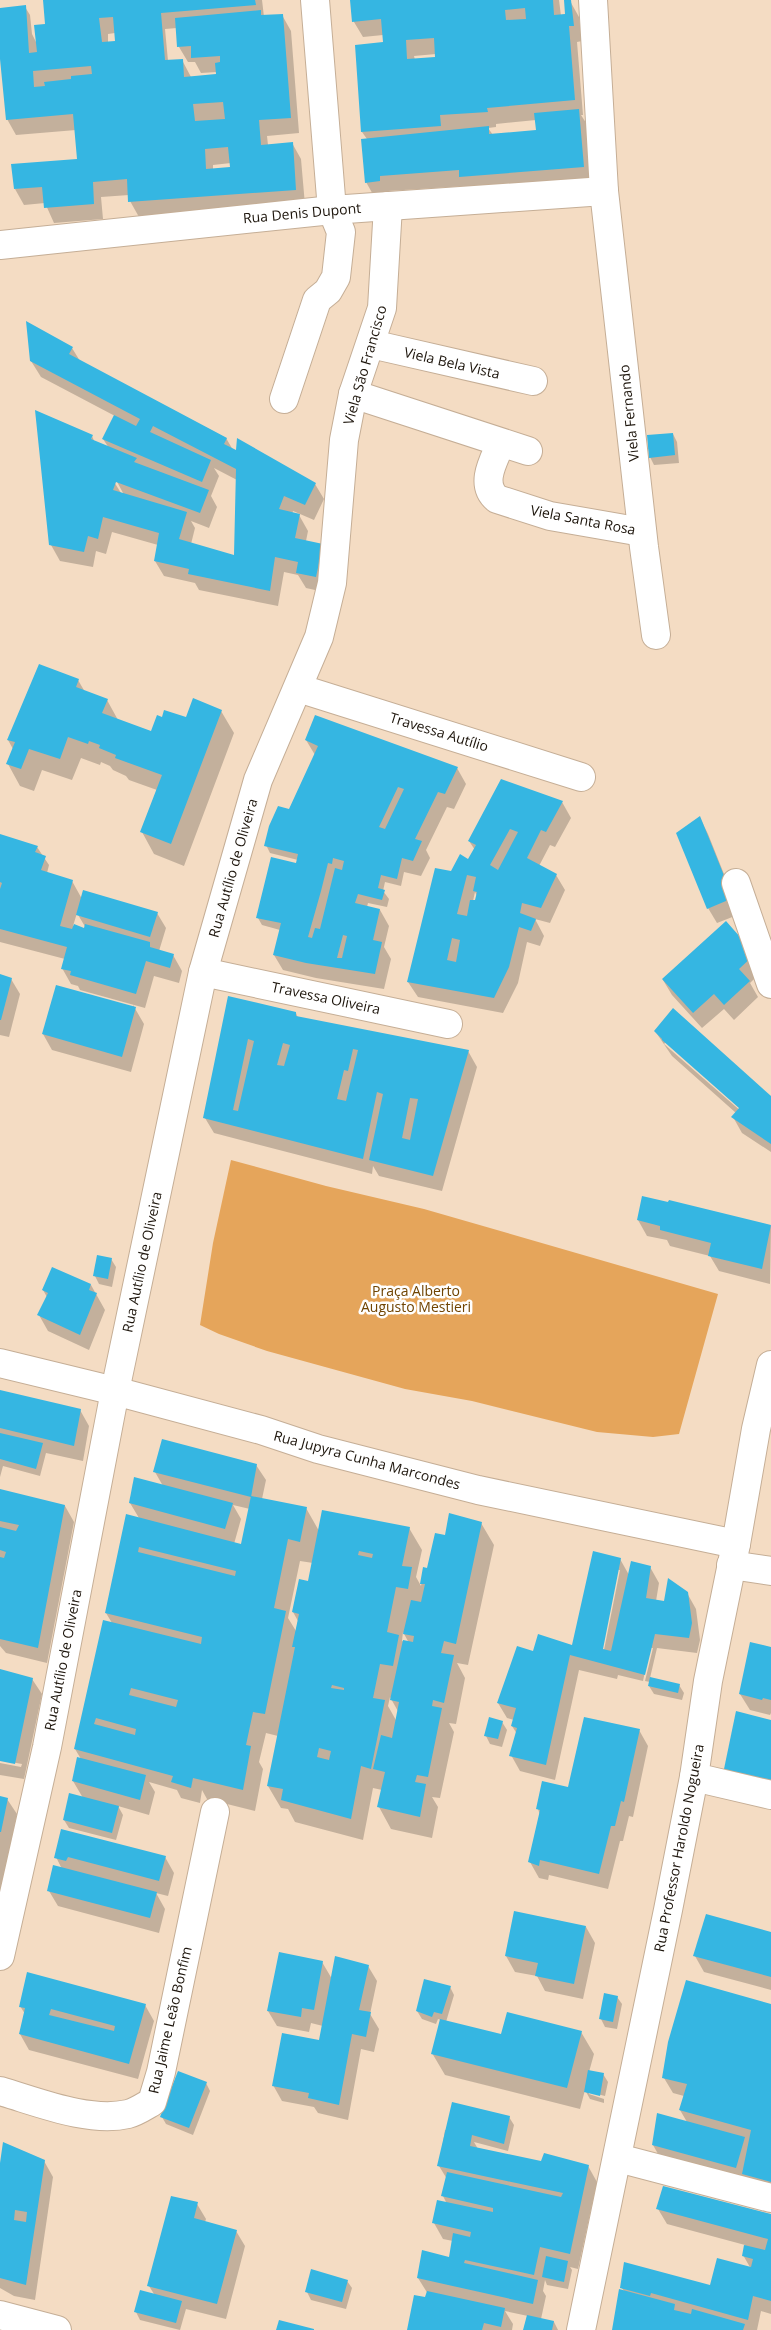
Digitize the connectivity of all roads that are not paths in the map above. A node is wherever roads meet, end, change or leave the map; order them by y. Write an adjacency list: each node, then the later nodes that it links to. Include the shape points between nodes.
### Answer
1 (315, 0): 5 (street)
2 (593, 0): 3 (street, Viela Fernando)
3 (604, 191): 4 (street, Rua Denis Dupont); 13 (street, Viela Fernando)
4 (388, 206): 5 (street, Rua Denis Dupont); 7 (street, Viela São Francisco, via 382,308)
5 (332, 210): 6 (street, Rua Denis Dupont); 10 (street, via 341,232 336,277 328,291 317,300)
6 (0, 246)
7 (371, 344): 8 (street, Viela Bela Vista); 9 (street, Viela São Francisco)
8 (533, 381)
9 (353, 394): 11 (street); 14 (street, Viela São Francisco, via 344,440)
10 (284, 399)
11 (501, 442): 12 (street); 13 (street, Viela Santa Rosa, via 488,476 492,494 497,499 550,516)
12 (528, 451)
13 (642, 532): 15 (street, Viela Fernando)
14 (332, 583): 16 (street, Rua Autílio de Oliveira, via 319,636)
15 (656, 635)
16 (298, 688): 17 (street, Travessa Autílio); 19 (street, Rua Autílio de Oliveira, via 258,780)
17 (581, 777)
18 (736, 882): 20 (street)
19 (203, 972): 21 (street, Travessa Oliveira); 24 (street, Rua Autílio de Oliveira)
20 (771, 984)
21 (448, 1024)
22 (0, 1363): 24 (street, Rua Jupyra Cunha Marcondes)
23 (771, 1365): 25 (street, Rua Professor Haroldo Nogueira)
24 (115, 1391): 25 (street, Rua Jupyra Cunha Marcondes, via 318,1448); 30 (street, Rua Autílio de Oliveira, via 47,1747)
25 (734, 1555): 26 (street, Rua Jupyra Cunha Marcondes); 27 (street, Rua Professor Haroldo Nogueira, via 708,1680)
26 (771, 1571)
27 (694, 1777): 28 (street); 32 (street, Rua Professor Haroldo Nogueira)
28 (771, 1796)
29 (215, 1812): 31 (street, Rua Jaime Leão Bonfim, via 152,2102 130,2114 108,2117 66,2110)
30 (0, 1956)
31 (0, 2091)
32 (618, 2158): 33 (street); 36 (street, Rua Professor Haroldo Nogueira)
33 (771, 2198)
34 (0, 2315): 35 (street)
35 (57, 2330)
36 (581, 2330)

